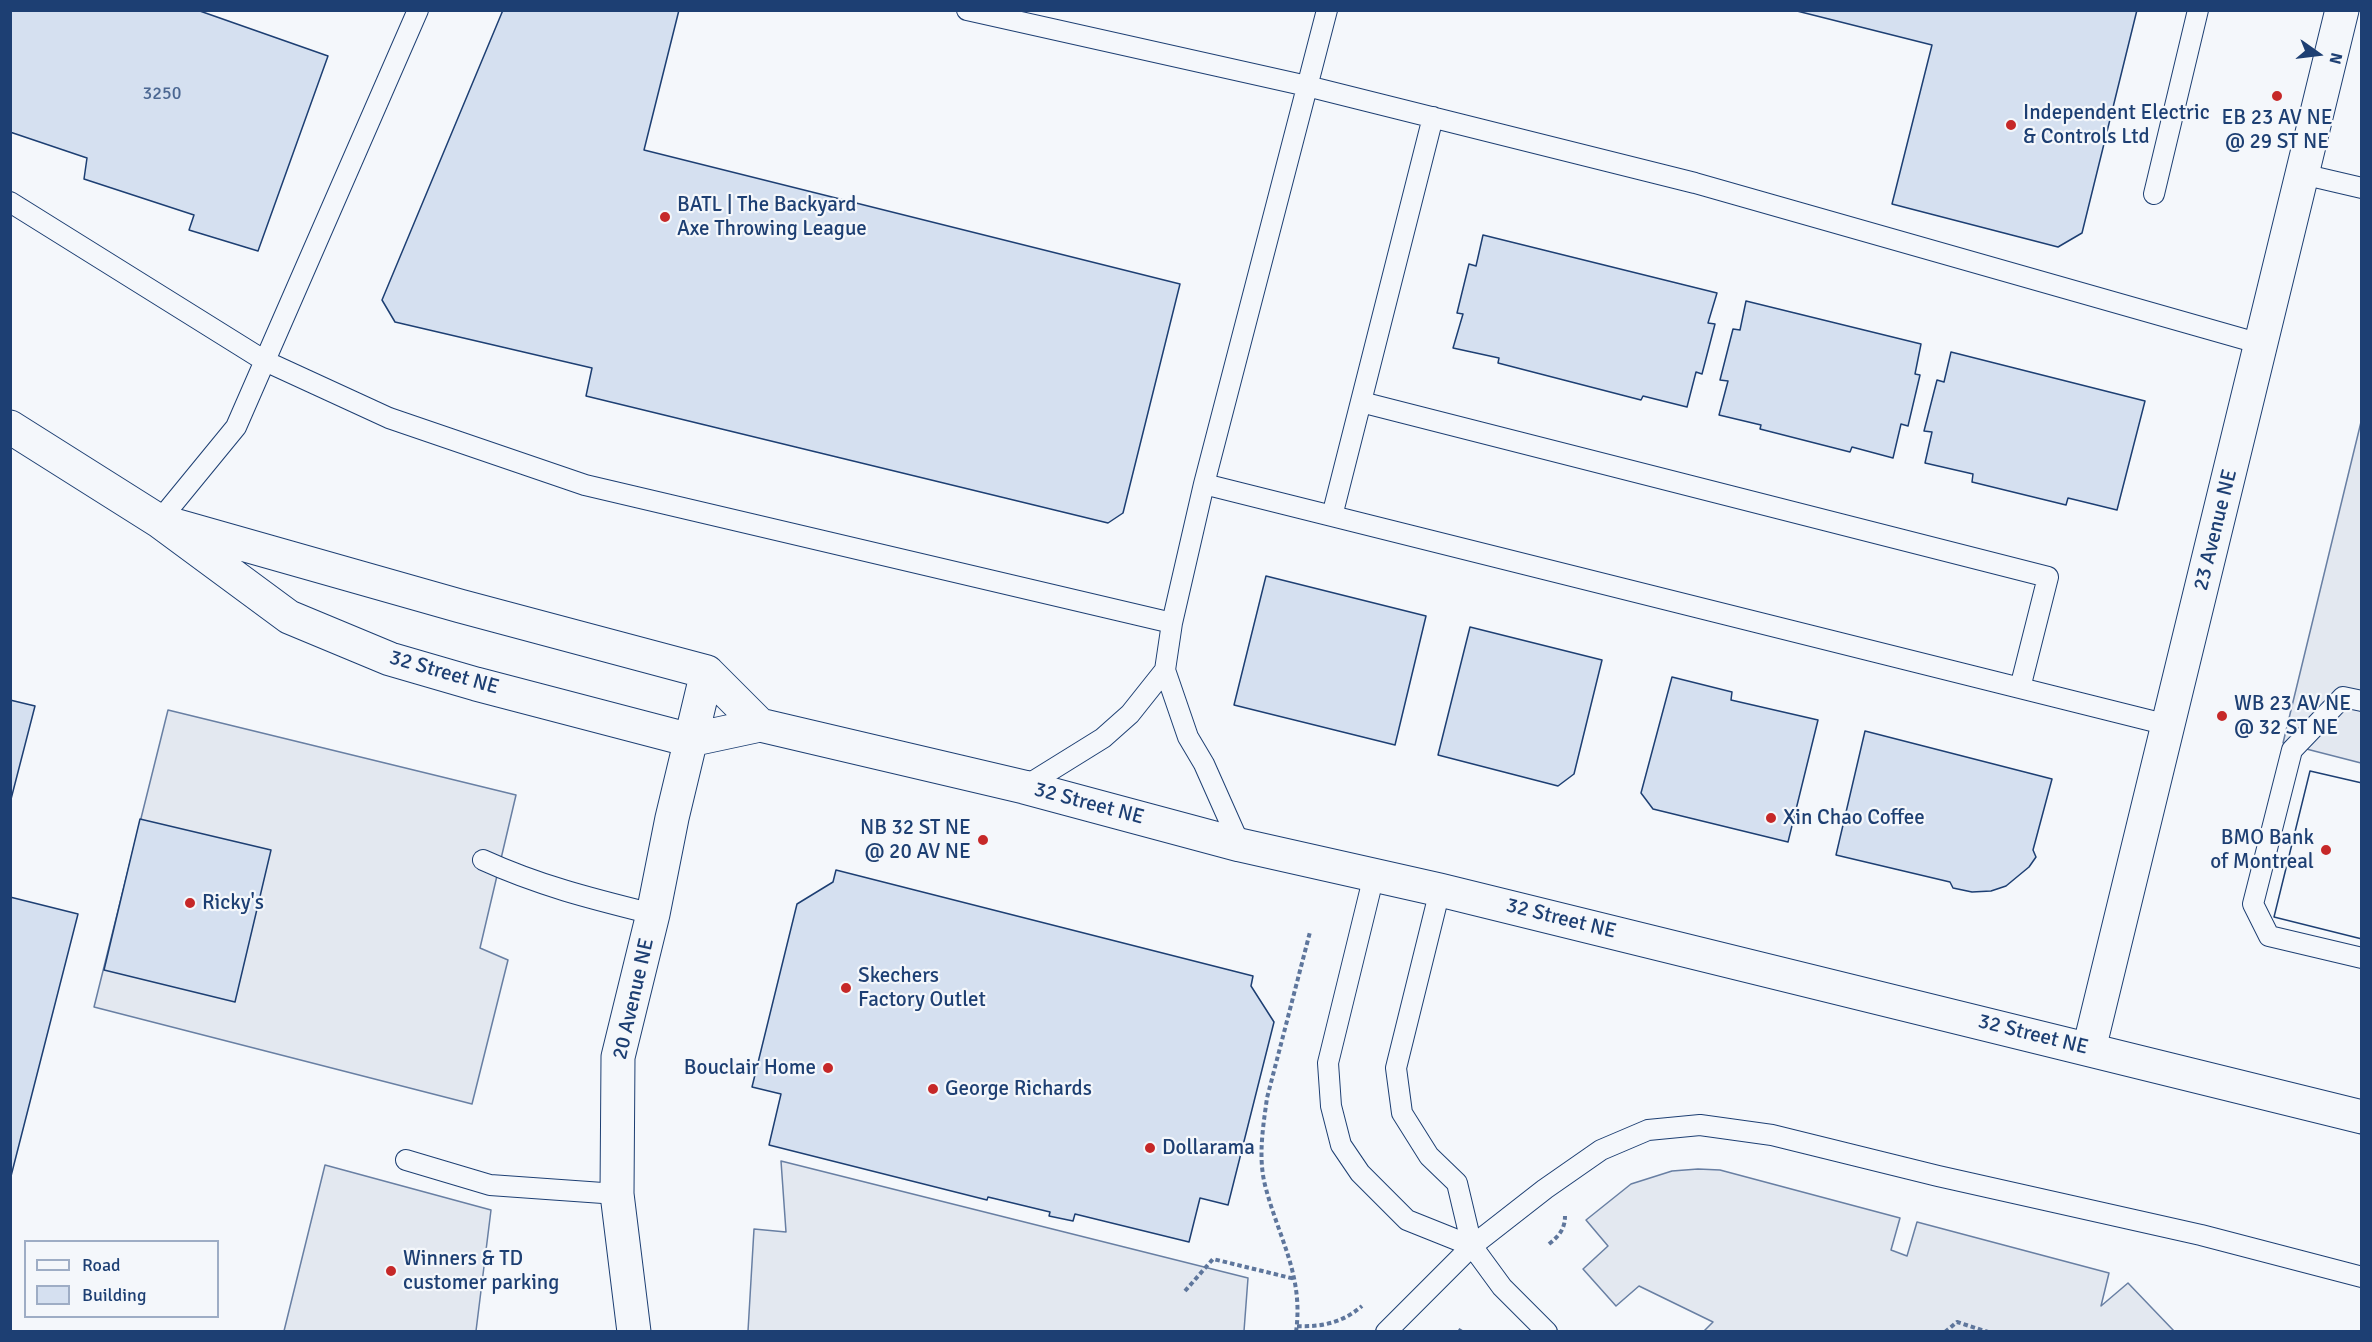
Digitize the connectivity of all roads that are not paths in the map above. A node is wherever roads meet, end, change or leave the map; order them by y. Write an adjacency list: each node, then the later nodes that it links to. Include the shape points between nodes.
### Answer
1 (418, 10): 13 (lane)
2 (967, 10): 6 (lane)
3 (1327, 10): 6 (lane)
4 (2198, 10): 10 (lane)
5 (2342, 10): 8 (street, 23 Avenue NE)
6 (1308, 86): 7 (lane); 16 (lane)
7 (1433, 117): 12 (lane, via 1695,183); 14 (lane)
8 (2302, 174): 9 (lane); 12 (street, 23 Avenue NE)
9 (2361, 188)
10 (2154, 194)
11 (10, 202): 13 (lane)
12 (2261, 344): 25 (street, 23 Avenue NE)
13 (265, 361): 18 (lane, via 236,427); 19 (lane, via 389,418 585,485)
14 (1361, 402): 17 (lane); 22 (lane, via 2048,577)
15 (10, 427): 18 (street, 32 Street NE)
16 (1204, 484): 17 (lane); 19 (lane)
17 (1332, 516): 22 (lane)
18 (159, 521): 21 (street, 32 Street NE); 26 (street, 32 Street NE, via 299,622 390,659)
19 (1172, 623): 20 (lane)
20 (1165, 670): 27 (lane, via 1130,714 1103,738); 28 (lane, via 1188,737)
21 (707, 672): 24 (street); 26 (street, 20 Avenue NE)
22 (2020, 688): 25 (lane)
23 (2352, 699): 33 (lane, via 2292,750 2253,904 2269,936)
24 (760, 725): 26 (street, 32 Street NE); 27 (street, 32 Street NE)
25 (2168, 725): 34 (street, 23 Avenue NE)
26 (690, 740): 32 (street, 20 Avenue NE)
27 (1024, 787): 28 (street, 32 Street NE)
28 (1240, 845): 30 (street, 32 Street NE)
29 (483, 860): 32 (lane, via 525,879)
30 (1374, 875): 31 (street, 32 Street NE); 38 (lane, via 1328,1063 1331,1106 1341,1145 1360,1173 1407,1220)
31 (1440, 890): 34 (street, 32 Street NE); 38 (lane, via 1396,1068 1402,1113 1430,1156 1457,1183)
32 (653, 914): 37 (street, 20 Avenue NE, via 618,1057)
33 (2361, 958)
34 (2089, 1049): 35 (street, 32 Street NE)
35 (2361, 1117)
36 (406, 1160): 37 (lane, via 490,1185)
37 (617, 1194): 40 (street, 20 Avenue NE)
38 (1473, 1246): 39 (lane, via 1601,1150 1648,1130 1700,1125 1772,1135 2201,1235); 41 (lane); 42 (lane, via 1502,1287)
39 (2361, 1277)
40 (634, 1332)
41 (1386, 1332)
42 (1547, 1332)

